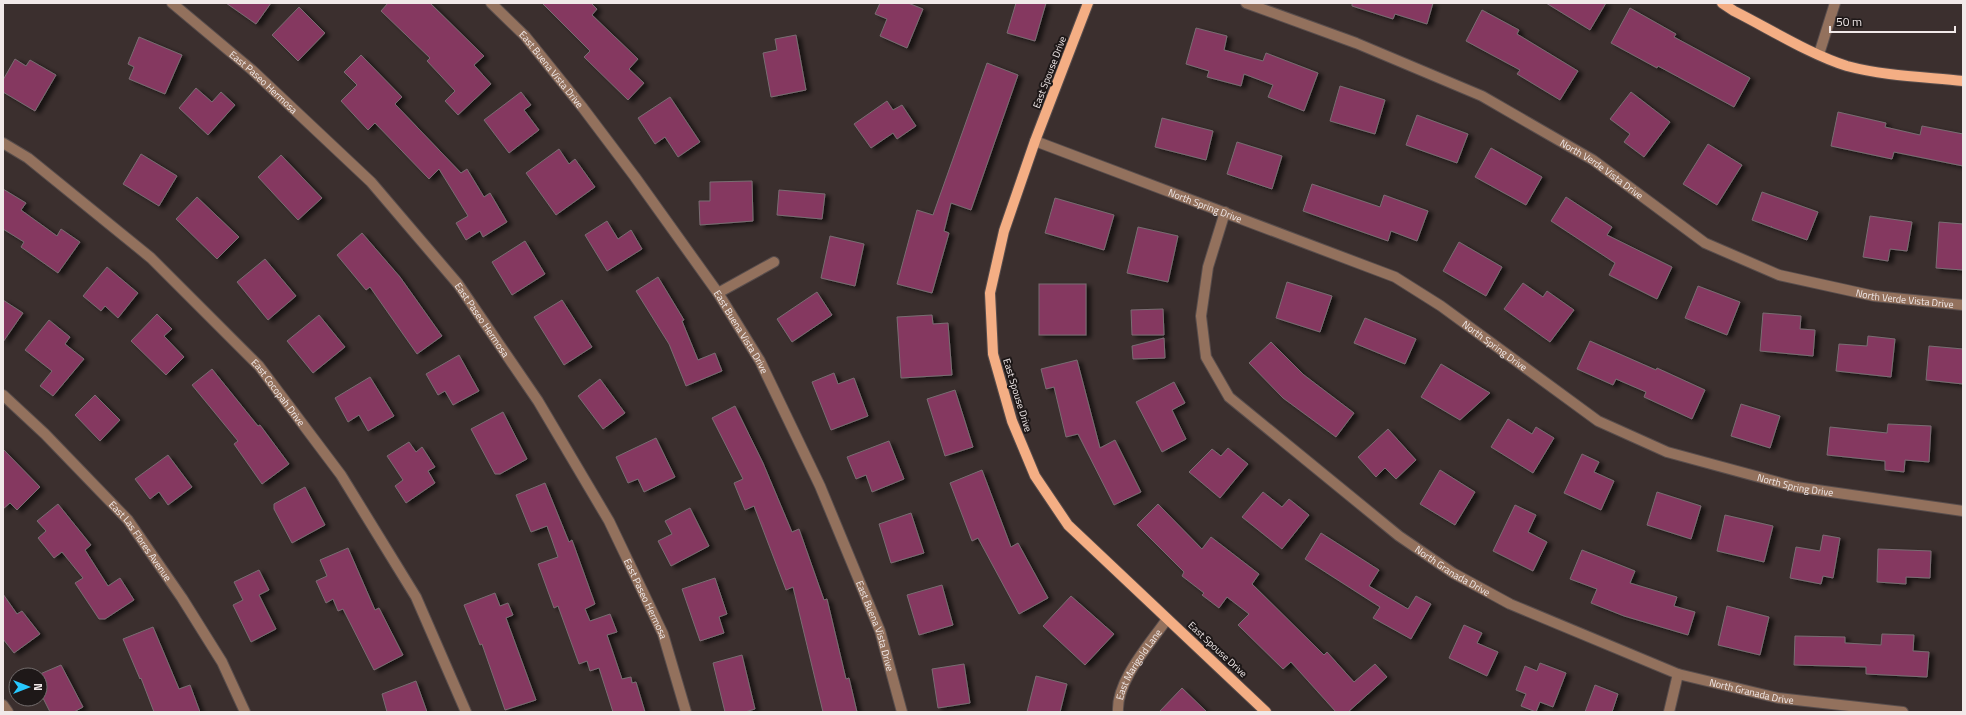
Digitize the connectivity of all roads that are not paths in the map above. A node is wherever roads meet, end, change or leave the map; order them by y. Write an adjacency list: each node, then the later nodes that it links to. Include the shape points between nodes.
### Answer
1 (172, 3): 23 (street, East Paseo Hermosa, via 252,70 371,182 458,284 538,401 609,521 663,634)
2 (491, 3): 13 (street, East Buena Vista Drive, via 525,36 583,108)
3 (1088, 3): 9 (main road, East Spouse Drive)
4 (1246, 3): 14 (street, North Verde Vista Drive, via 1356,43 1482,96 1593,160 1705,243 1779,275 1874,296)
5 (1722, 3): 7 (main road)
6 (1835, 3): 7 (street)
7 (1819, 54): 8 (main road, via 1847,66)
8 (1963, 81)
9 (1035, 141): 11 (street, North Spring Drive); 17 (main road, East Spouse Drive, via 1004,231 990,294 993,354 1003,391 1012,421 1035,476 1068,526)
10 (3, 143): 22 (street, East Cocopah Drive, via 28,158 151,258 259,366 341,474 416,597)
11 (1225, 212): 16 (street, North Spring Drive, via 1394,277 1441,306 1598,421 1667,452 1796,487); 18 (street, North Granada Drive, via 1208,267 1201,316 1206,357 1229,397 1399,536 1453,572 1510,604)
12 (774, 262): 13 (street)
13 (718, 294): 24 (street, East Buena Vista Drive, via 760,361 820,486 880,631)
14 (1963, 305)
15 (3, 395): 21 (street, East Las Flores Avenue, via 45,434 128,520 218,656)
16 (1963, 511)
17 (1168, 619): 25 (street, East Marigold Lane, via 1125,680 1117,705); 26 (main road, East Spouse Drive)
18 (1678, 674): 27 (street); 28 (street, North Granada Drive, via 1778,698)
19 (3, 706): 20 (street)
20 (8, 712)
21 (245, 712)
22 (466, 712)
23 (686, 712)
24 (902, 712)
25 (1118, 712)
26 (1266, 712)
27 (1669, 712)
28 (1903, 712)

